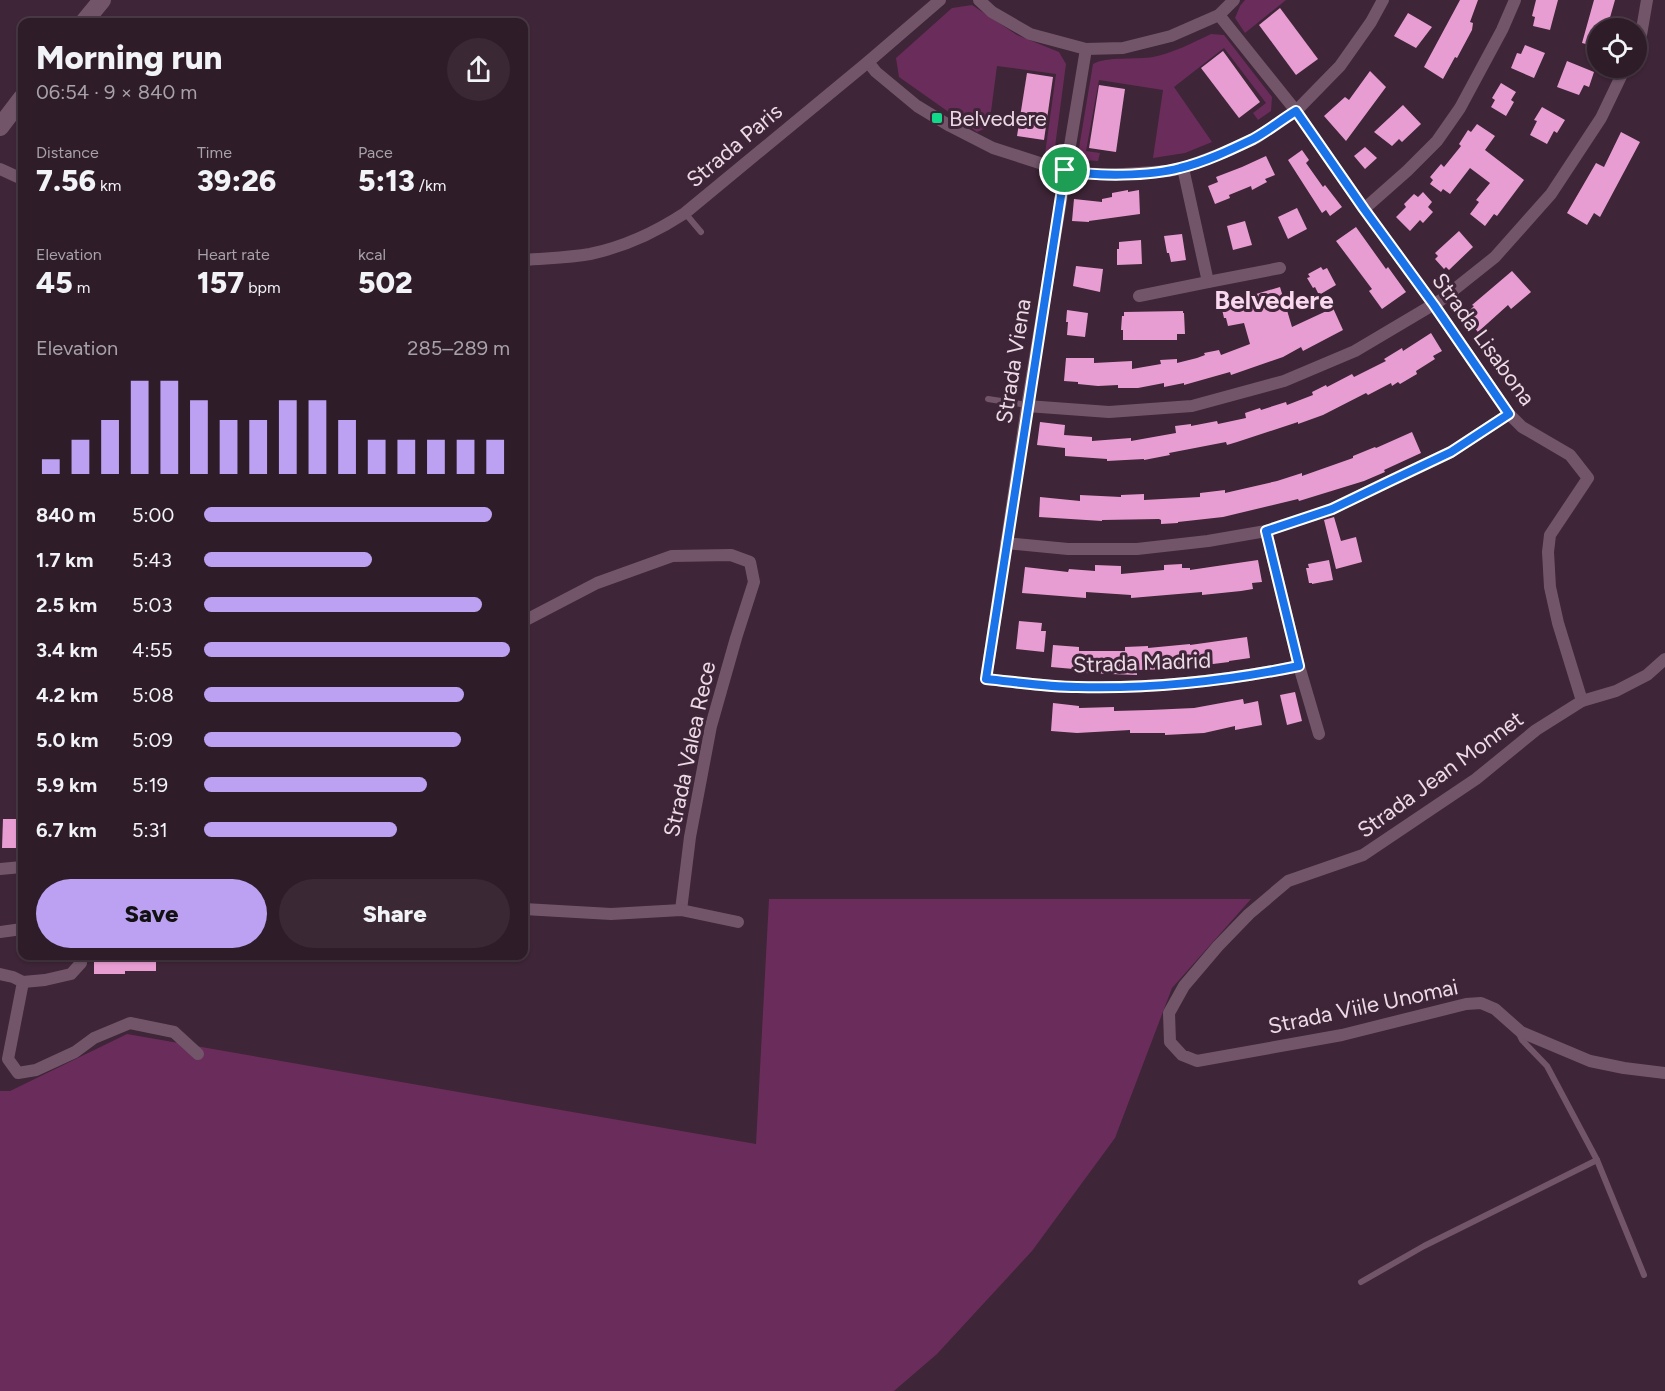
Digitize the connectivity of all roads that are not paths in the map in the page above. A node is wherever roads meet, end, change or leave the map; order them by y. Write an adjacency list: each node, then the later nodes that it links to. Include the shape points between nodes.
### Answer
1 (102, 0): 9 (main road)
2 (940, 0): 12 (street, Strada Paris)
3 (979, 0): 11 (street, via 1030,34)
4 (1234, 0): 8 (street)
5 (1383, 0): 15 (street, via 1340,66)
6 (1515, 0): 21 (street, via 1460,108 1437,141)
7 (1647, 0): 10 (street)
8 (1219, 15): 11 (street, via 1171,36 1123,48); 15 (street, Strada Lisabona)
9 (87, 18)
10 (1644, 18)
11 (1086, 49): 19 (street, Strada Viena)
12 (868, 62): 19 (street, via 917,106 950,126 993,148); 22 (street, Strada Paris)
13 (1620, 78): 28 (street, via 1600,118 1551,194 1495,257)
14 (18, 103): 16 (main road)
15 (1296, 111): 18 (street, via 1256,138); 21 (street, Strada Lisabona)
16 (0, 127)
17 (0, 168): 20 (street)
18 (1183, 168): 19 (street, via 1108,175); 26 (street)
19 (1065, 170): 30 (street, Strada Viena)
20 (18, 176)
21 (1364, 209): 28 (street, Strada Lisabona)
22 (685, 213): 23 (lane); 24 (street, Strada Paris, via 640,238 590,254)
23 (701, 232)
24 (528, 260)
25 (1280, 268): 26 (street)
26 (1208, 282): 27 (street)
27 (1139, 296)
28 (1434, 305): 30 (street, via 1355,351 1284,381 1192,406 1109,412); 31 (street, Strada Lisabona)
29 (988, 399): 30 (lane)
30 (1028, 405): 33 (street, Strada Viena)
31 (1509, 414): 32 (street, via 1451,452 1332,509); 38 (street, Strada Lisabona, via 1522,427 1570,455 1588,478 1550,535 1548,552 1558,623)
32 (1266, 531): 33 (street, via 1137,549 1068,549); 36 (street)
33 (1006, 543): 37 (street, Strada Viena)
34 (528, 619): 43 (street, Strada Valea Rece, via 597,583 672,556 731,555 750,562 754,582 711,726)
35 (1665, 659): 38 (street, Strada Jean Monnet, via 1647,675 1616,691)
36 (1299, 666): 37 (street, Strada Madrid, via 1165,686 1076,687); 39 (street)
37 (986, 679)
38 (1582, 701): 51 (street, Strada Jean Monnet, via 1363,855 1288,881 1249,914 1184,986 1169,1013)
39 (1319, 734)
40 (18, 867): 41 (street)
41 (0, 869)
42 (528, 909): 43 (street, via 612,914)
43 (681, 910): 44 (street)
44 (738, 922)
45 (18, 930): 46 (street)
46 (0, 932)
47 (81, 960): 49 (street, via 71,974)
48 (0, 974): 49 (street)
49 (23, 982): 52 (street, via 8,1059 18,1073 36,1070 130,1023 174,1032)
50 (1521, 1032): 51 (street, Strada Viile Unomai, via 1495,1009 1481,1003 1342,1035 1197,1061 1182,1055); 53 (street, Strada Viile Unomai, via 1590,1061); 54 (lane, via 1522,1040 1547,1066)
51 (1170, 1042)
52 (198, 1054)
53 (1665, 1073)
54 (1597, 1161): 55 (lane); 56 (lane, via 1424,1246)
55 (1644, 1275)
56 (1361, 1282)

